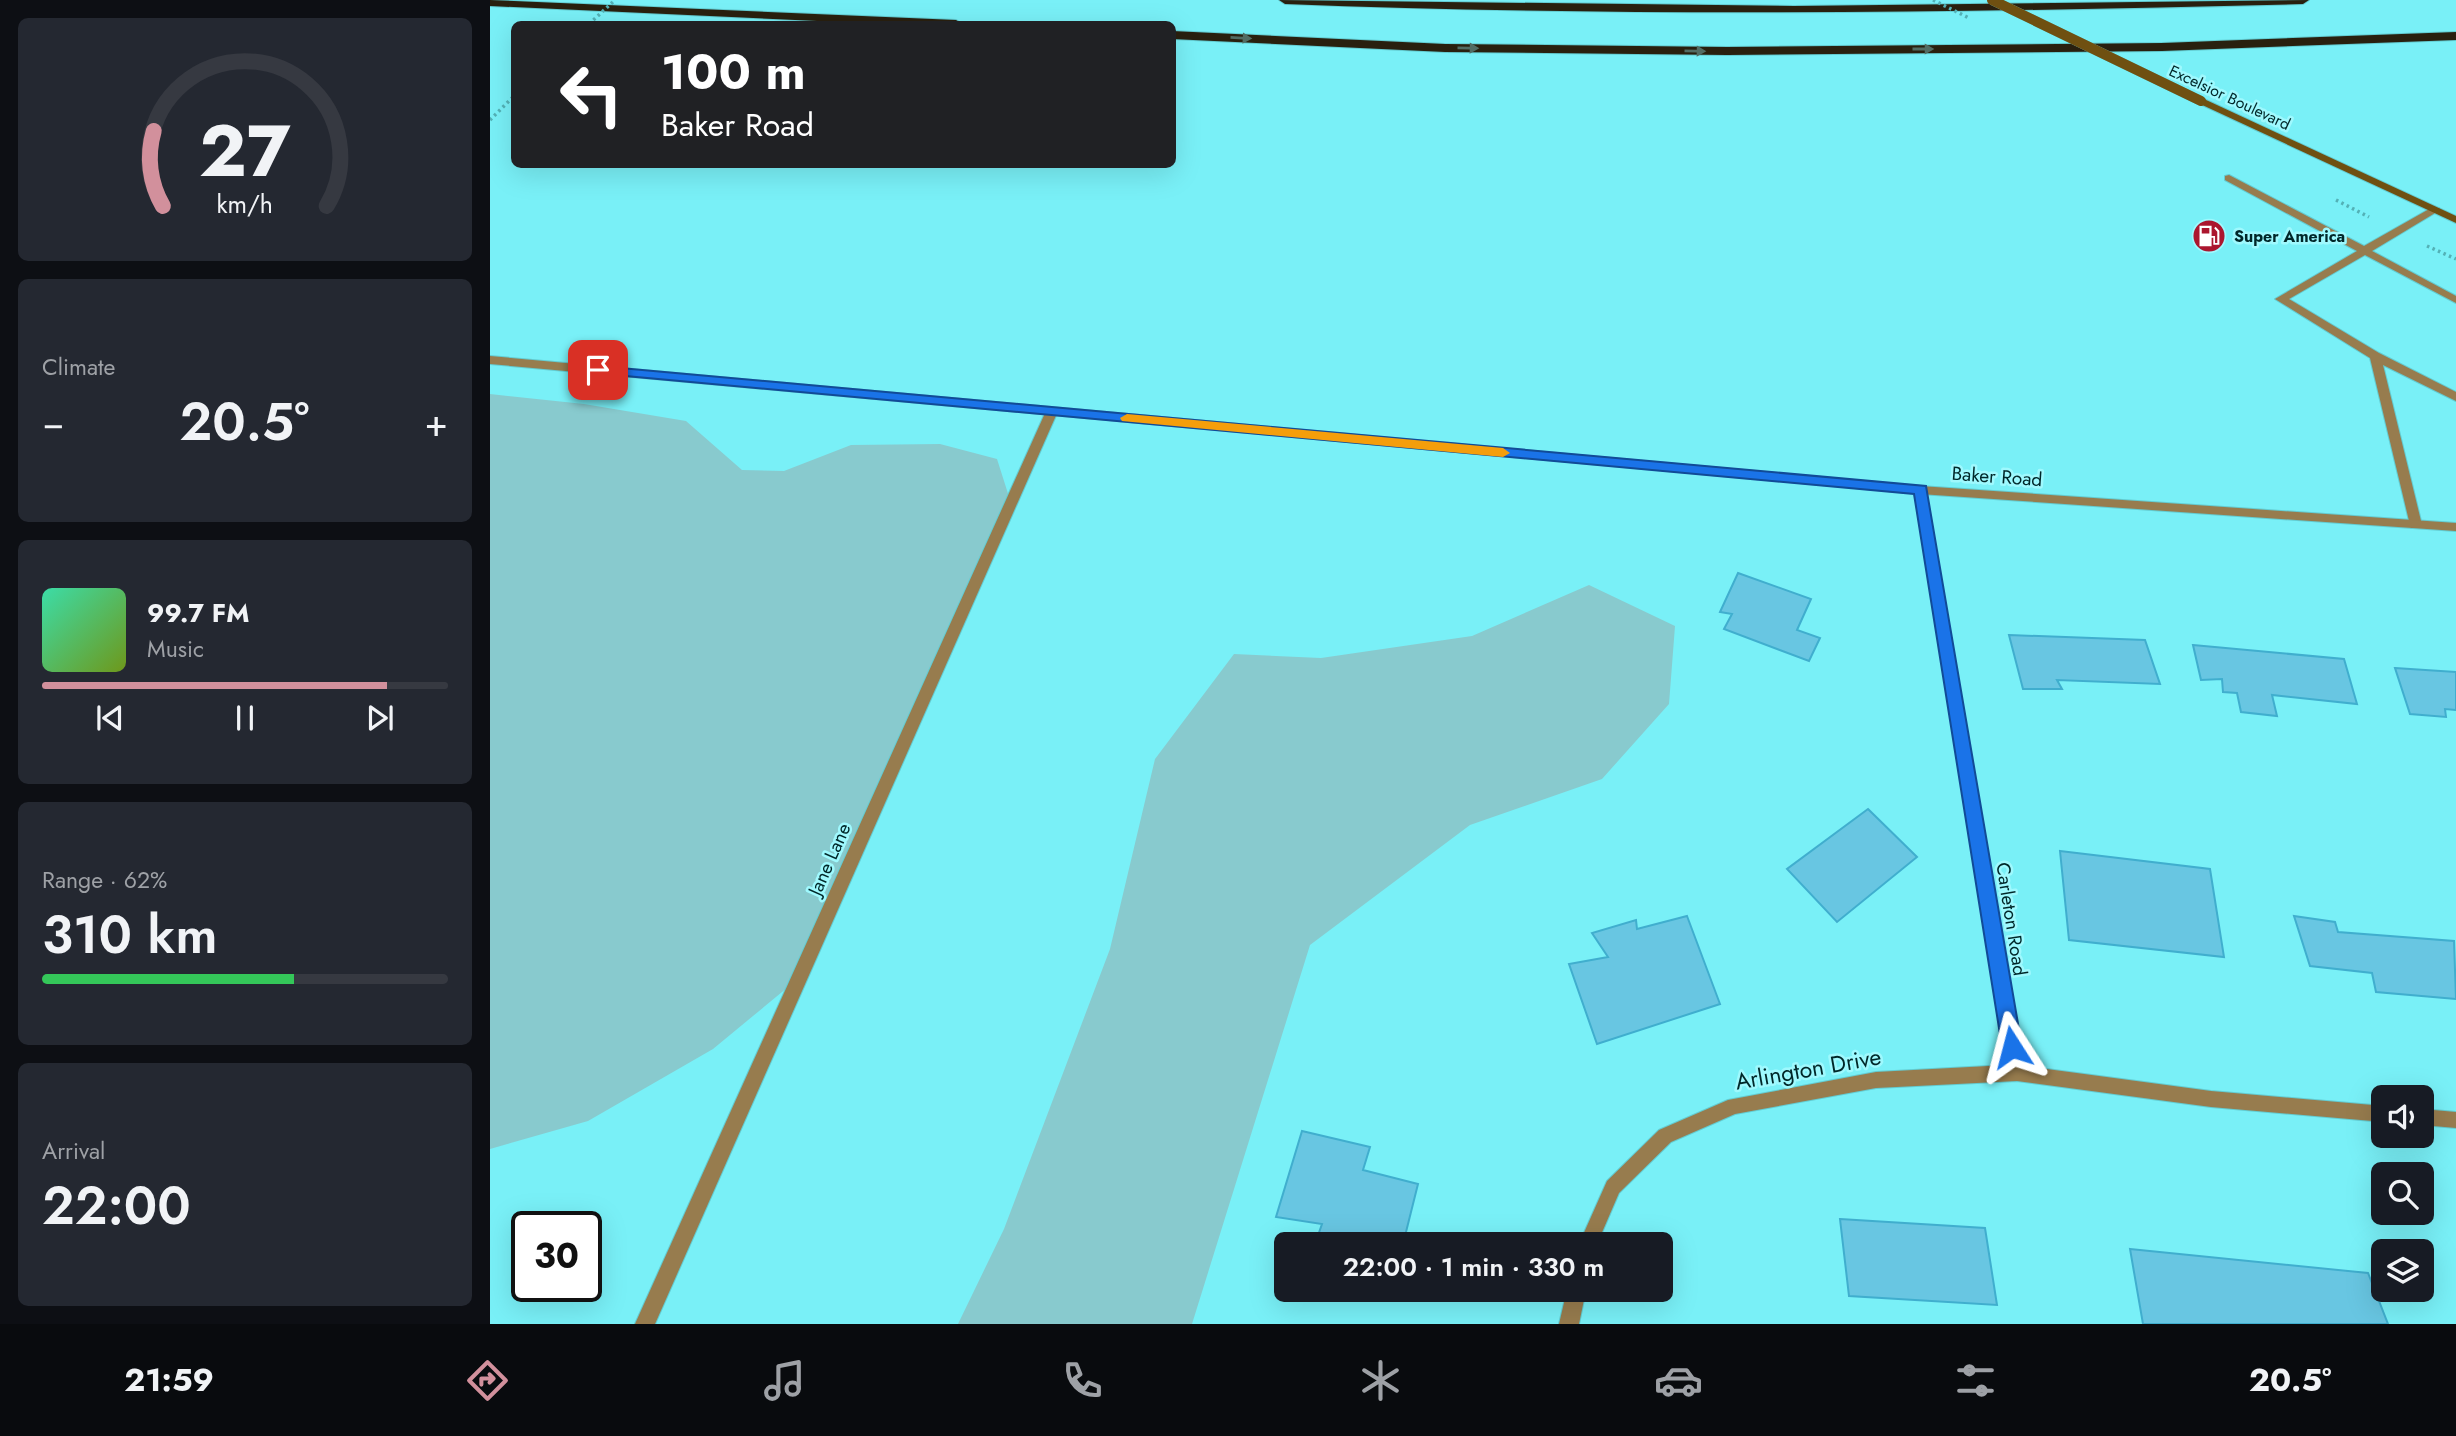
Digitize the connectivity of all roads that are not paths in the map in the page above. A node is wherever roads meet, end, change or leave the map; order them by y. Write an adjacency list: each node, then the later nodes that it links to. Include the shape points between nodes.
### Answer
1 (1285, 0): 3 (highway, via 1458,8 1731,9)
2 (1992, 0): 9 (main road, Excelsior Boulevard, bridge)
3 (2303, 0)
4 (490, 2): 5 (highway)
5 (892, 21)
6 (1176, 35): 7 (highway, one-way to 7, via 1445,48 1727,51 2217,46)
7 (2456, 36)
8 (2229, 178): 11 (street)
9 (2435, 211): 10 (main road, Excelsior Boulevard); 11 (street)
10 (2456, 220)
11 (2365, 251): 12 (street); 13 (street, via 2281,299)
12 (2456, 300)
13 (2375, 356): 15 (street); 18 (street)
14 (490, 360): 16 (street, Baker Road)
15 (2456, 397)
16 (1052, 411): 17 (street, Baker Road); 26 (street, Jane Lane)
17 (1920, 490): 18 (street, Baker Road); 20 (street, Carleton Road)
18 (2416, 525): 19 (street, Baker Road)
19 (2456, 527)
20 (2017, 1073): 21 (street, via 2211,1099); 24 (street, Arlington Drive, via 1876,1080 1734,1106 1665,1136 1613,1187)
21 (2371, 1113)
22 (2434, 1118): 23 (street)
23 (2456, 1120)
24 (1593, 1232)
25 (1574, 1302): 27 (street)
26 (645, 1324)
27 (1569, 1324)

